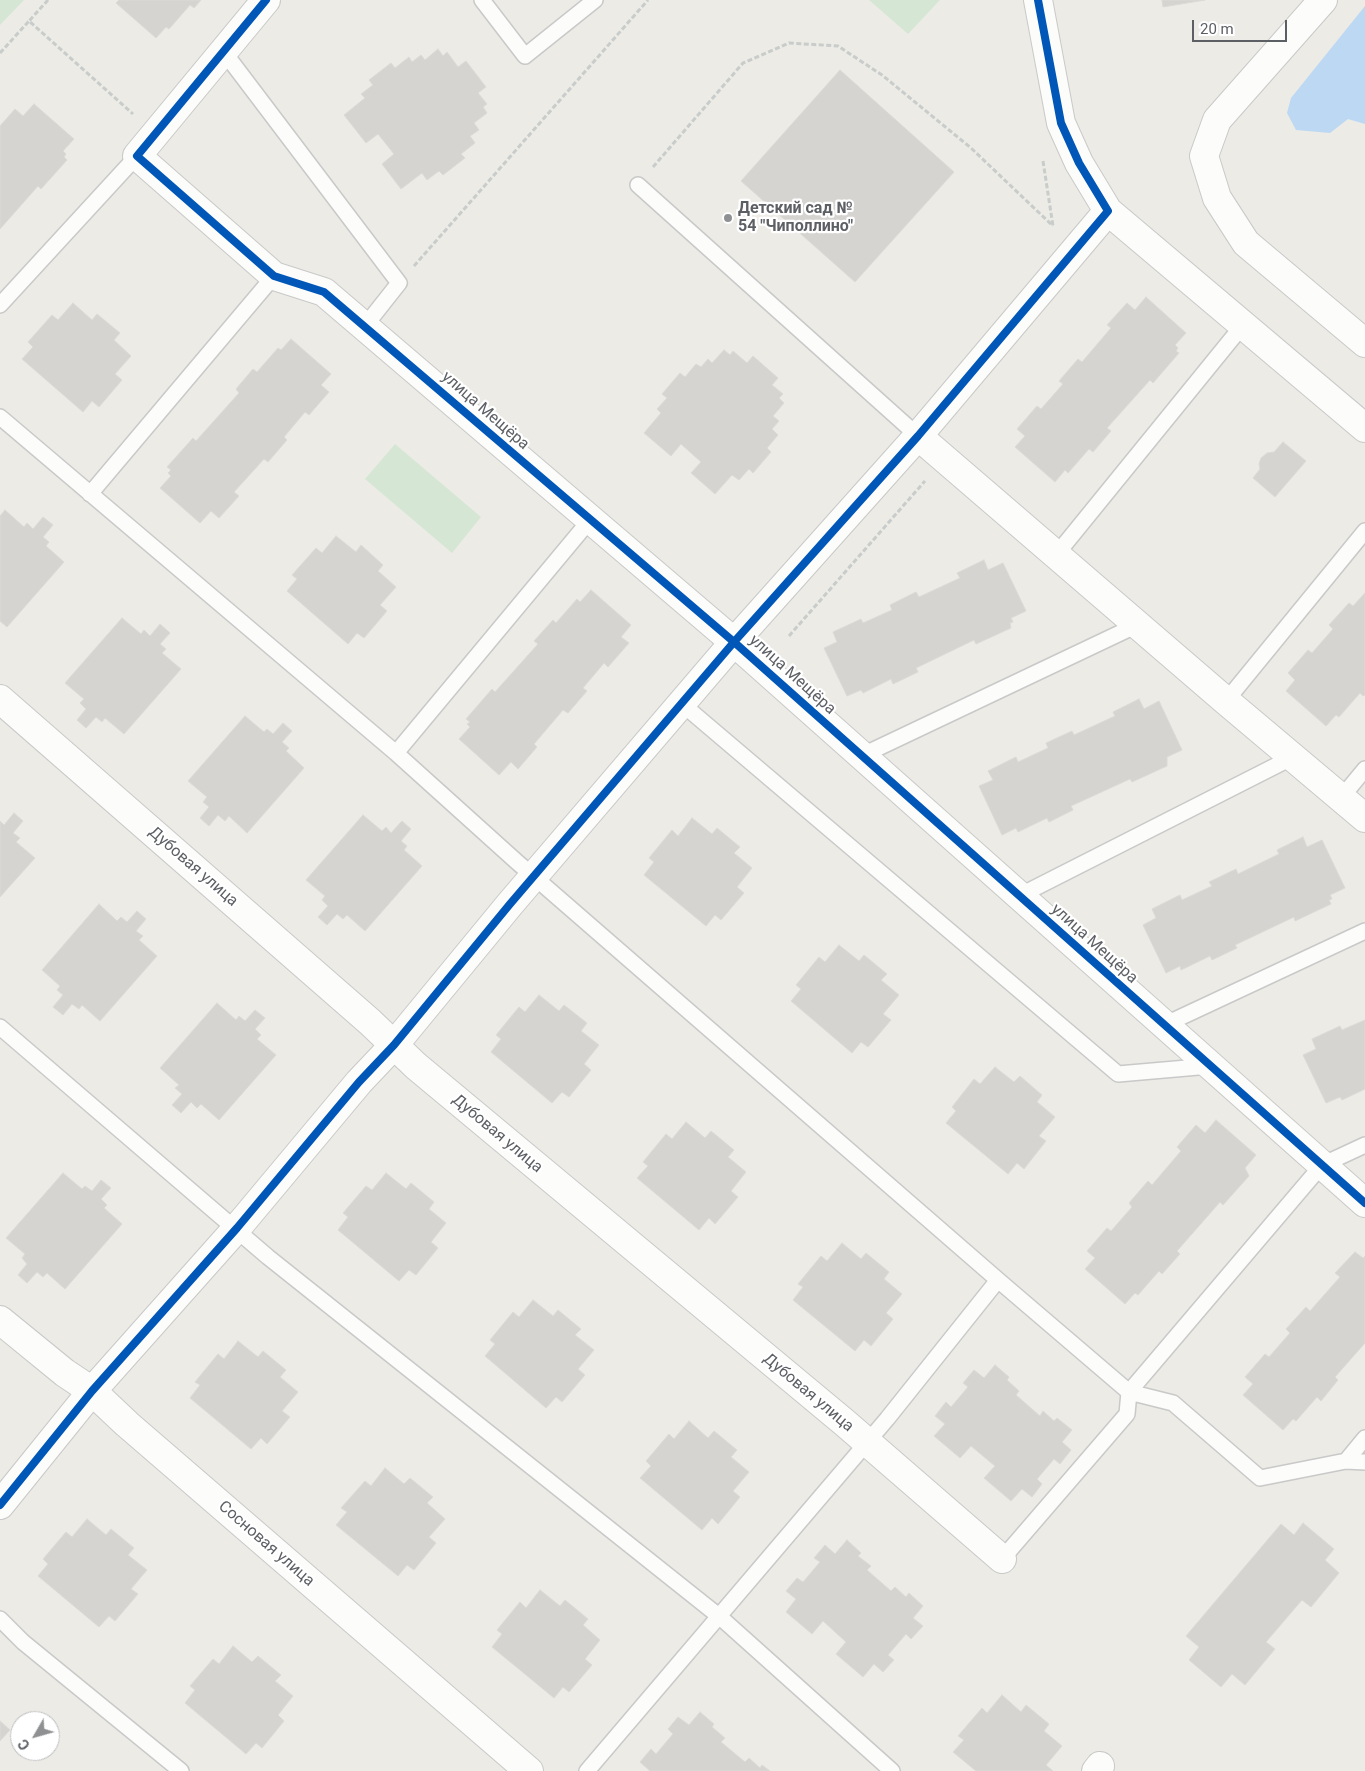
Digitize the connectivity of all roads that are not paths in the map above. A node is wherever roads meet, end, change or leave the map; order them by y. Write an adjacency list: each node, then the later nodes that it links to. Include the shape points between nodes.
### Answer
1 (266, 0): 6 (street)
2 (482, 0): 3 (lane, via 526,56)
3 (595, 0)
4 (1038, 0): 9 (street, via 1061,124 1079,163)
5 (1323, 0): 14 (street, via 1217,120 1204,156 1216,198 1246,243)
6 (224, 52): 7 (street); 13 (lane, via 399,283)
7 (137, 156): 10 (street, улица Мещёра); 11 (lane)
8 (638, 185): 17 (lane)
9 (1108, 211): 12 (street); 17 (street)
10 (274, 276): 13 (street, улица Мещёра, via 324,292); 18 (lane)
11 (0, 305)
12 (1243, 325): 16 (street); 21 (lane)
13 (364, 326): 19 (street, улица Мещёра)
14 (1365, 343)
15 (0, 417): 18 (lane)
16 (1365, 428)
17 (918, 436): 21 (street); 23 (street)
18 (90, 494): 27 (lane)
19 (590, 520): 23 (street, улица Мещёра); 27 (lane)
20 (1365, 531): 25 (lane)
21 (1056, 555): 22 (street)
22 (1137, 625): 25 (street); 28 (lane)
23 (734, 642): 26 (street); 28 (street, улица Мещёра)
24 (0, 699): 38 (street, Дубовая улица)
25 (1226, 701): 29 (street)
26 (681, 703): 33 (street); 39 (lane, via 1118,1074)
27 (396, 753): 33 (lane)
28 (861, 756): 34 (street, улица Мещёра)
29 (1292, 757): 31 (street); 34 (lane)
30 (1365, 769): 31 (lane)
31 (1341, 798): 32 (street)
32 (1365, 818)
33 (535, 876): 38 (street); 44 (lane)
34 (1019, 896): 36 (street, улица Мещёра)
35 (1365, 931): 36 (lane)
36 (1164, 1025): 39 (street, улица Мещёра)
37 (0, 1027): 43 (lane, via 207,1206)
38 (394, 1045): 43 (street); 49 (street, Дубовая улица)
39 (1210, 1066): 41 (street, улица Мещёра)
40 (1365, 1145): 41 (lane)
41 (1322, 1165): 42 (street, улица Мещёра); 47 (lane)
42 (1365, 1203)
43 (237, 1228): 46 (street); 54 (lane, via 276,1263)
44 (998, 1280): 47 (lane); 49 (lane)
45 (0, 1320): 46 (street, Сосновая улица, via 65,1374)
46 (92, 1391): 52 (street); 57 (street, Сосновая улица)
47 (1129, 1392): 50 (lane, via 1173,1403 1260,1478); 53 (lane, via 1127,1414)
48 (1365, 1438): 50 (lane)
49 (866, 1441): 53 (street, Дубовая улица); 54 (lane)
50 (1346, 1461): 51 (lane)
51 (1365, 1462)
52 (0, 1505)
53 (1002, 1559)
54 (720, 1617): 58 (lane); 59 (lane)
55 (0, 1620): 56 (lane)
56 (181, 1771)
57 (529, 1771)
58 (587, 1771)
59 (892, 1771)

